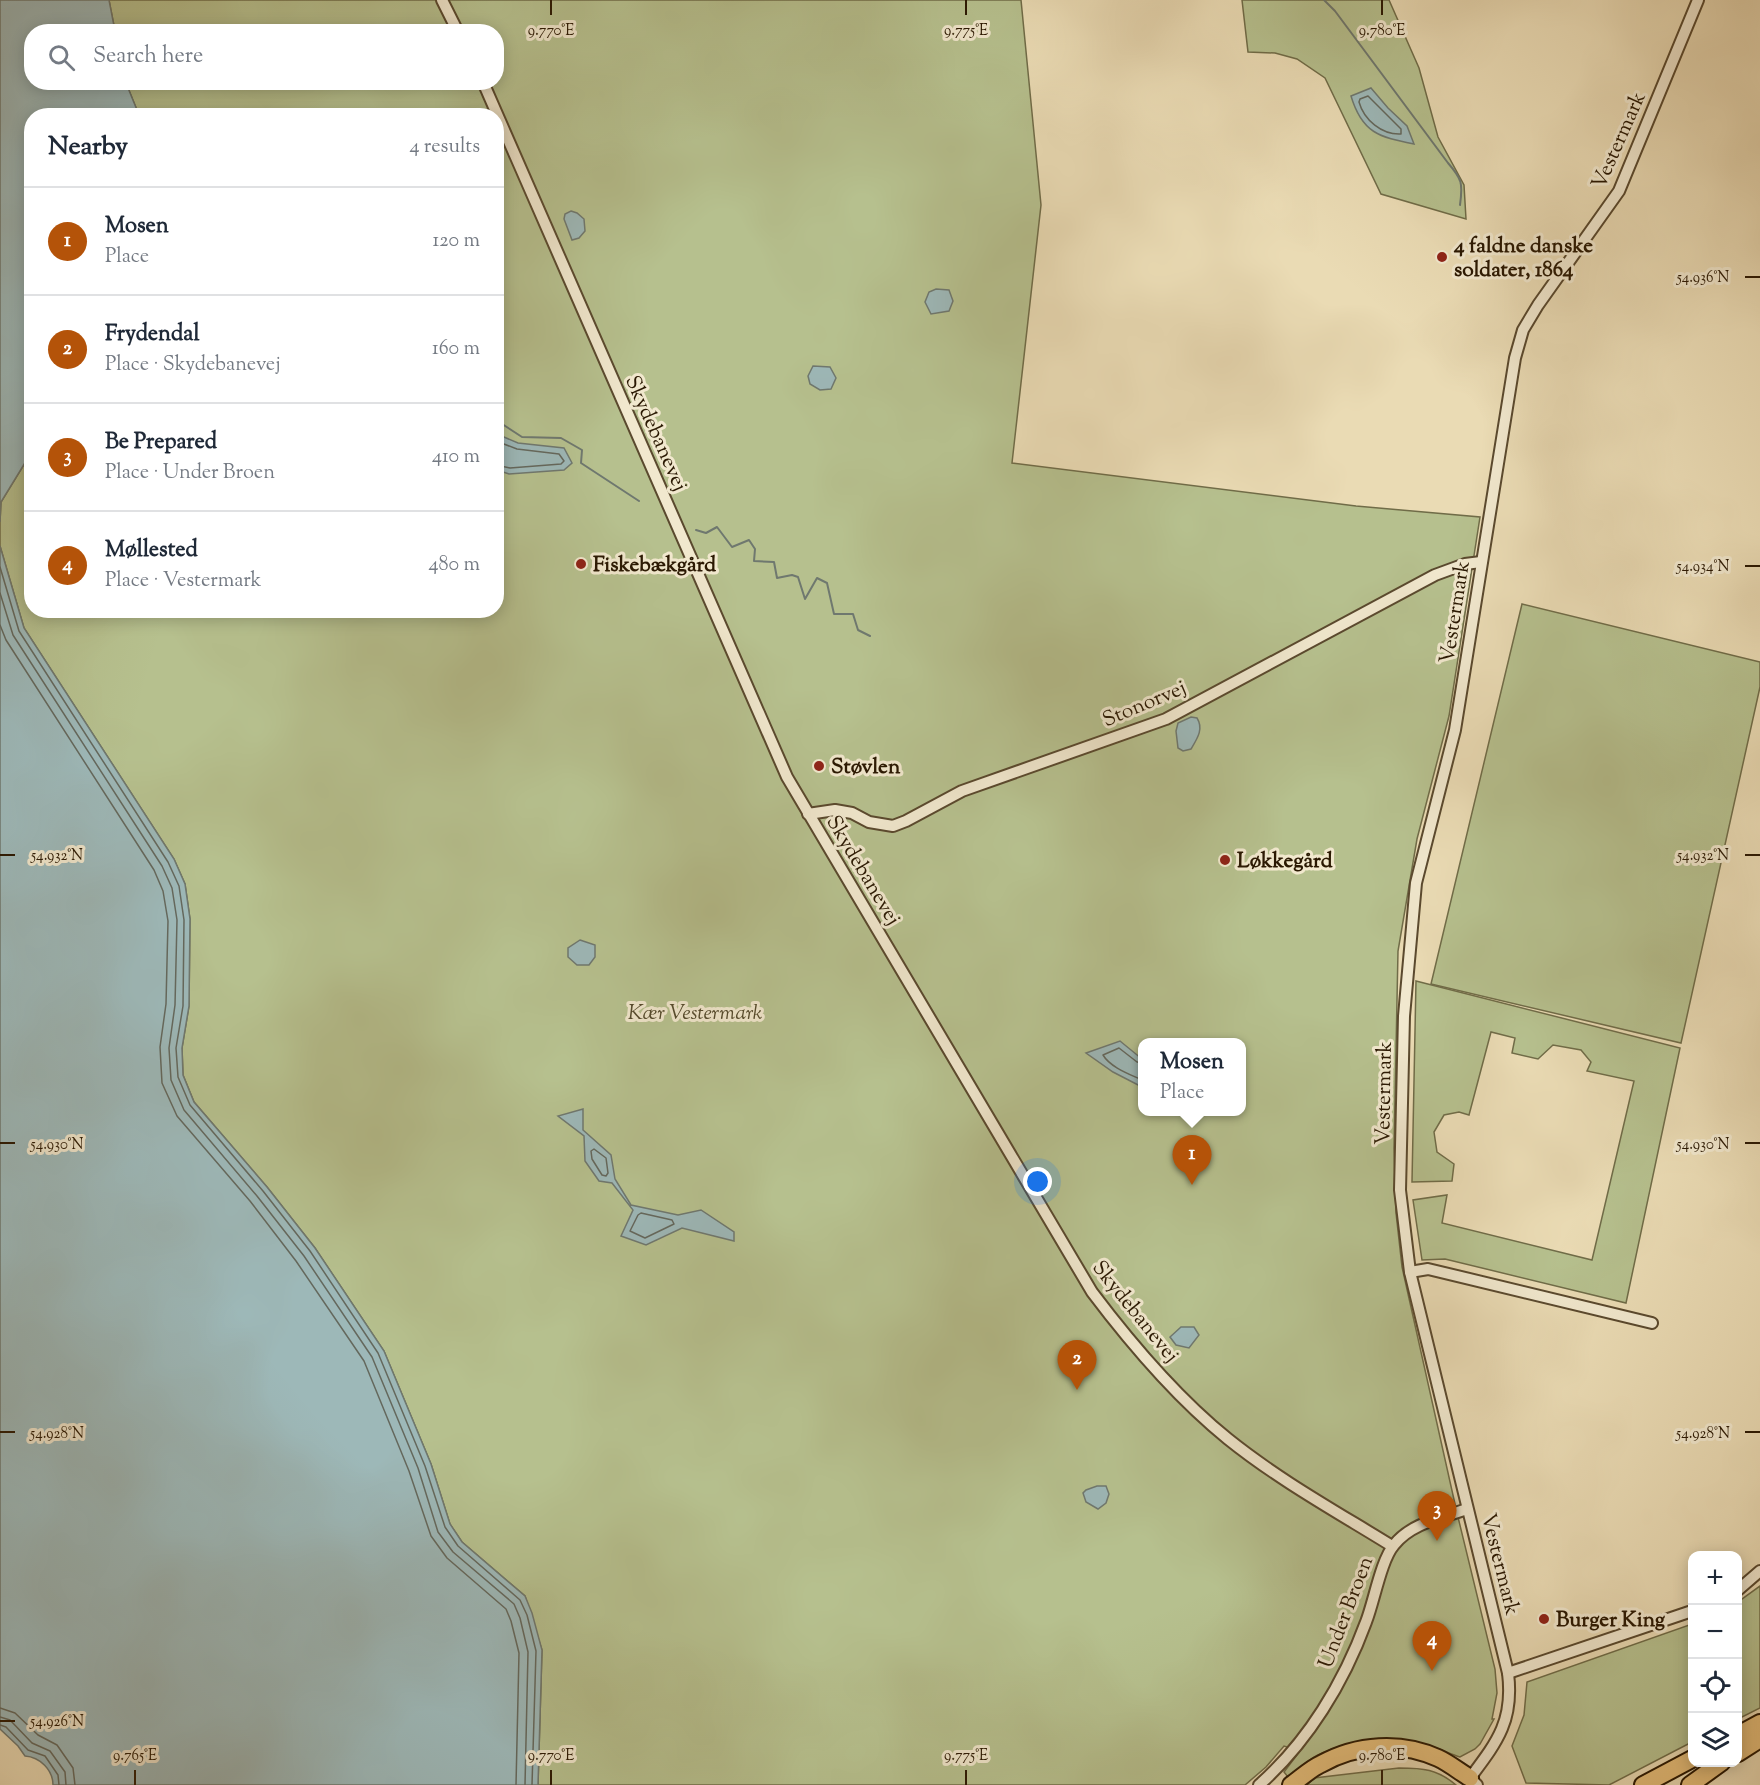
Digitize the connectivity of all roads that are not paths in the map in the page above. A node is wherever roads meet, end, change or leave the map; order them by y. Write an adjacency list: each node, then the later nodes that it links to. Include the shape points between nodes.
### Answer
1 (442, 0): 3 (street)
2 (1698, 0): 7 (street, Vestermark, via 1619,191 1523,330)
3 (454, 24)
4 (486, 90): 5 (street, Skydebanevej)
5 (494, 108)
6 (504, 130): 8 (street, Skydebanevej, via 787,777)
7 (1481, 562): 8 (street, Stonorvej, via 1435,575 1166,719 962,791 906,821 892,826 835,810); 9 (street, Vestermark, via 1455,730 1421,857 1408,953 1400,1190)
8 (808, 814): 12 (street, Skydebanevej, via 1068,1254 1126,1336 1193,1408 1229,1440 1297,1488)
9 (1410, 1272): 10 (street, via 1428,1269); 11 (street, Vestermark)
10 (1652, 1323)
11 (1467, 1509): 12 (street, Under Broen, via 1419,1526); 16 (street, Vestermark)
12 (1392, 1546): 25 (street, Under Broen, via 1362,1634 1341,1680 1303,1737)
13 (1760, 1571): 14 (street)
14 (1742, 1586)
15 (1688, 1612): 16 (street)
16 (1508, 1673): 24 (street, Vestermark, via 1509,1711)
17 (1760, 1723): 18 (highway)
18 (1742, 1732)
19 (1760, 1739): 20 (highway)
20 (1742, 1750)
21 (1688, 1761): 26 (highway)
22 (1715, 1767): 27 (highway)
23 (1297, 1782): 24 (highway, via 1319,1764 1354,1750 1396,1746 1440,1759)
24 (1473, 1782)
25 (1259, 1785)
26 (1643, 1785)
27 (1690, 1785)

